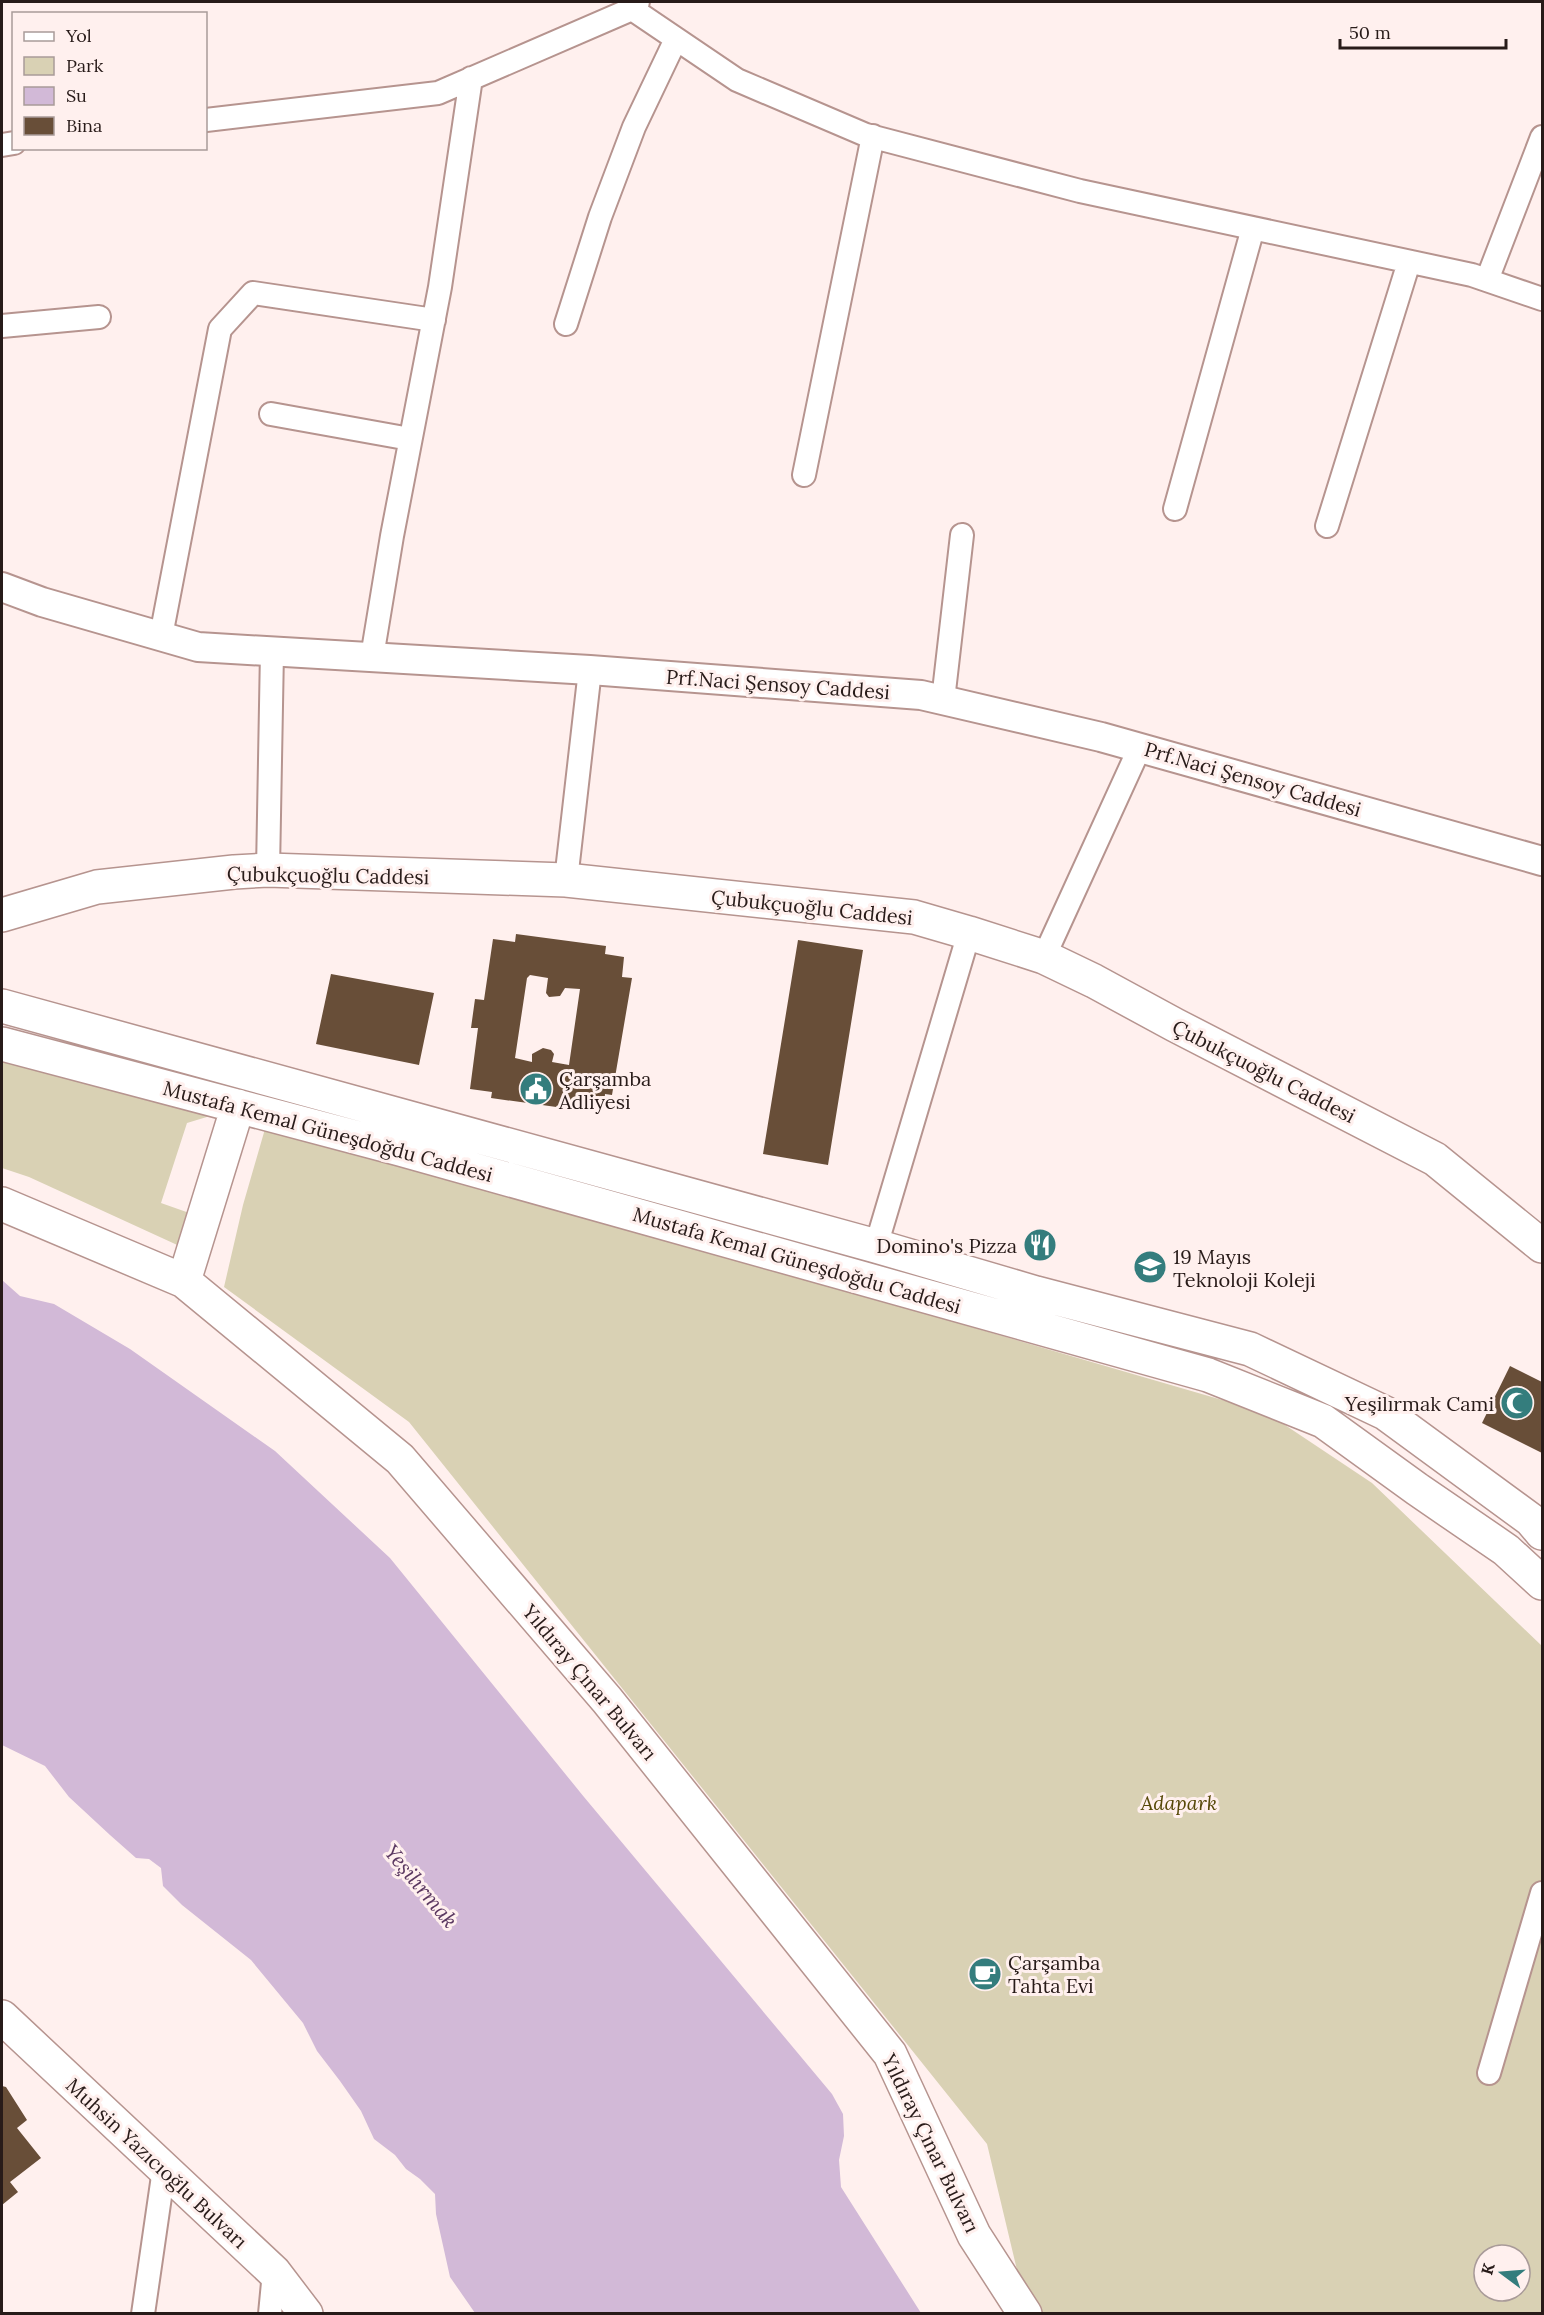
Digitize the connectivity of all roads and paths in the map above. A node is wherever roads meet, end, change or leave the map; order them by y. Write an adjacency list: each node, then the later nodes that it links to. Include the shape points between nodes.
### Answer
1 (635, 5): 2 (street); 3 (street)
2 (676, 39): 5 (street, via 737,80); 13 (street, via 634,127)
3 (471, 78): 4 (street, via 438,93); 12 (street)
4 (207, 120)
5 (873, 136): 7 (street, via 1080,191); 17 (street)
6 (1542, 137): 9 (street)
7 (1253, 228): 8 (street); 18 (street)
8 (1409, 262): 9 (street); 19 (street)
9 (1487, 280): 10 (street)
10 (1542, 300)
11 (99, 316): 14 (street)
12 (434, 320): 16 (street); 22 (street, via 253,293 219,329)
13 (566, 324)
14 (2, 326)
15 (272, 414): 16 (street)
16 (410, 440): 24 (street)
17 (804, 475)
18 (1175, 509)
19 (1326, 526)
20 (962, 535): 26 (street)
21 (2, 588): 22 (street, Prf.Naci Şensoy Caddesi)
22 (161, 636): 23 (street, Prf.Naci Şensoy Caddesi, via 198,647)
23 (272, 651): 24 (street, Prf.Naci Şensoy Caddesi); 29 (street)
24 (372, 657): 25 (street, Prf.Naci Şensoy Caddesi)
25 (590, 670): 26 (street, Prf.Naci Şensoy Caddesi, via 921,695); 30 (street)
26 (943, 700): 27 (street, Prf.Naci Şensoy Caddesi)
27 (1140, 747): 28 (street, Prf.Naci Şensoy Caddesi); 33 (street)
28 (1542, 861)
29 (268, 870): 30 (main road, Çubukçuoğlu Caddesi); 31 (main road, Çubukçuoğlu Caddesi, via 97,887)
30 (566, 880): 32 (main road, Çubukçuoğlu Caddesi, via 914,917)
31 (2, 915)
32 (969, 933): 33 (main road, Çubukçuoğlu Caddesi); 38 (street)
33 (1044, 957): 39 (main road, Çubukçuoğlu Caddesi, via 1435,1159)
34 (2, 1006): 38 (main road, Mustafa Kemal Güneşdoğdu Caddesi)
35 (2, 1044): 36 (main road, Mustafa Kemal Güneşdoğdu Caddesi)
36 (238, 1106): 40 (main road); 42 (main road, Mustafa Kemal Güneşdoğdu Caddesi, via 1208,1375 1323,1421)
37 (2, 1204): 40 (main road, Yıldıray Çınar Bulvarı)
38 (876, 1246): 41 (main road, Mustafa Kemal Güneşdoğdu Caddesi, via 1250,1349 1385,1413)
39 (1542, 1246)
40 (184, 1281): 52 (main road, Yıldıray Çınar Bulvarı, via 400,1459 606,1700 890,2054 974,2235)
41 (1539, 1521): 42 (street)
42 (1506, 1550): 43 (main road, Mustafa Kemal Güneşdoğdu Caddesi)
43 (1542, 1583)
44 (1542, 1893): 46 (street)
45 (2, 2017): 47 (main road, Muhsin Yazıcıoğlu Bulvarı)
46 (1489, 2073)
47 (164, 2169): 48 (main road, Muhsin Yazıcıoğlu Bulvarı); 49 (street)
48 (274, 2272): 50 (street); 51 (main road, Muhsin Yazıcıoğlu Bulvarı)
49 (143, 2313)
50 (270, 2313)
51 (306, 2313)
52 (1025, 2313)

